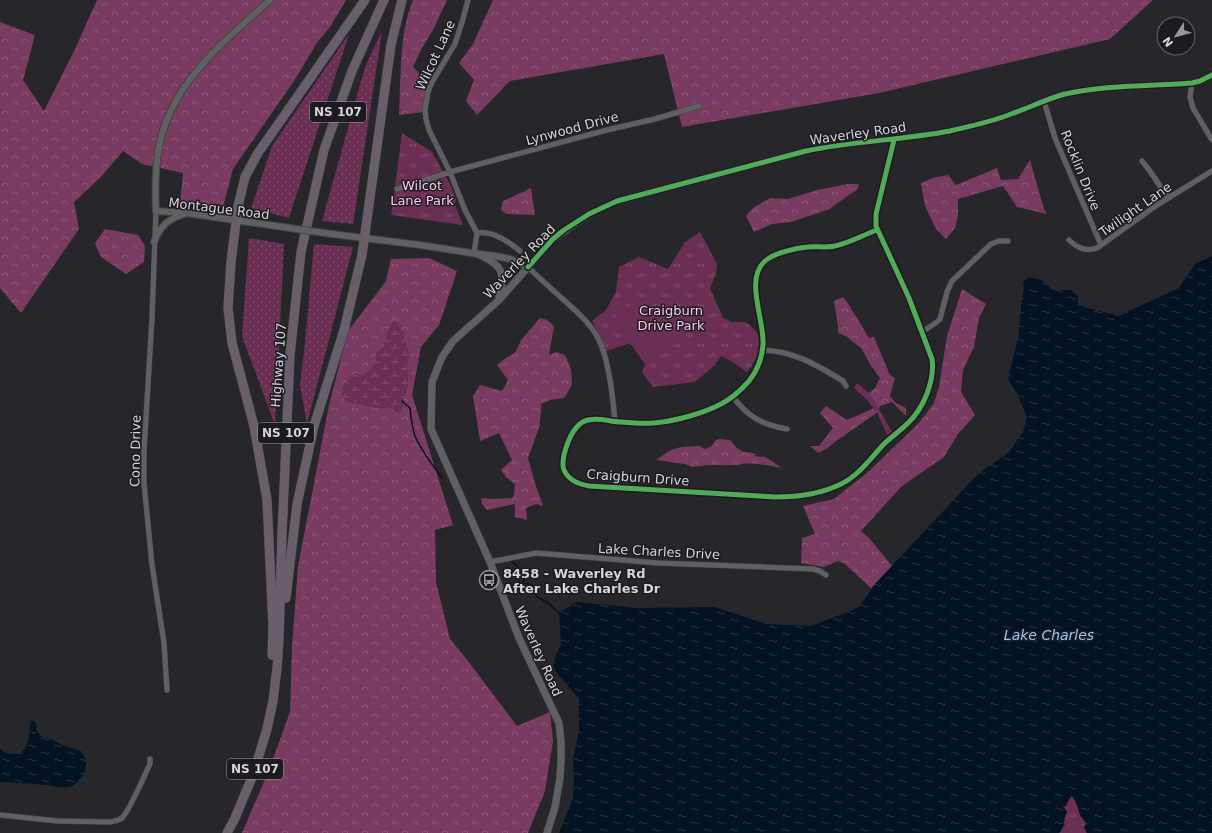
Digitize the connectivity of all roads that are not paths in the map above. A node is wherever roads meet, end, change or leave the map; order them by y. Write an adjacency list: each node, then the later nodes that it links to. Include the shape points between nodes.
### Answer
1 (270, 0): 17 (street, Montague Road, via 208,58 188,80 178,96 165,124 159,148 155,181)
2 (365, 0): 19 (highway, via 258,153 245,177)
3 (384, 0): 39 (highway, Highway 107 / NS 107, via 352,71 324,150 301,252 290,355)
4 (402, 0): 22 (highway, via 391,46)
5 (468, 0): 13 (street, Wilcot Lane, via 455,44 432,82 426,106 429,130)
6 (1212, 75): 7 (main road, Waverley Road)
7 (1192, 82): 8 (main road, Waverley Road, via 1102,88); 11 (street, via 1190,97 1193,108)
8 (1044, 101): 10 (main road, Waverley Road, via 982,124); 26 (street, Rocklin Drive, via 1055,138)
9 (699, 106): 13 (street, Lynwood Drive)
10 (894, 140): 20 (street, Craigburn Drive, via 876,214); 29 (main road, Waverley Road, via 834,145 806,151 618,200 564,230)
11 (1212, 140)
12 (1142, 161): 16 (street)
13 (450, 172): 15 (street, Lynwood Drive); 21 (street, Wilcot Lane)
14 (1212, 172): 16 (street, Twilight Lane)
15 (397, 189)
16 (1168, 198): 26 (street, Twilight Lane)
17 (156, 211): 18 (street, Montague Road); 25 (street, Cono Drive)
18 (186, 213): 19 (street, Montague Road); 25 (street, via 165,223)
19 (236, 221): 22 (street, Montague Road, bridge); 41 (highway, via 230,262 228,308 232,343 254,426 267,500 273,626)
20 (877, 230): 31 (street, Craigburn Drive); 32 (street, Craigburn Drive, via 838,245 798,248 765,261 757,272 756,282 763,338)
21 (477, 233): 27 (street, via 502,238); 28 (street)
22 (364, 238): 28 (street, Montague Road); 39 (highway, via 344,330 314,426 297,504)
23 (1069, 240): 26 (street, Twilight Lane, via 1084,250)
24 (1008, 241): 31 (street, via 991,244 954,278 946,292 940,319)
25 (154, 242): 40 (street, Cono Drive, via 144,483 152,565 164,643)
26 (1102, 245)
27 (520, 251)
28 (476, 253): 29 (street, Montague Road, via 502,256); 30 (main road, via 497,264 499,268 503,285)
29 (528, 267): 30 (main road, Waverley Road); 35 (street, via 586,321 597,336 606,359)
30 (498, 301): 37 (main road, Waverley Road, via 453,341 442,357 432,382 431,429)
31 (922, 332): 35 (street, Craigburn Drive, via 932,366 927,393 919,409 909,423 891,437 856,474 830,489 804,495 775,497 589,486 568,477 563,469 563,458 575,429 587,420 602,419)
32 (762, 350): 33 (street, via 786,353 808,360 843,381); 34 (street, Craigburn Drive, via 757,370)
33 (846, 386)
34 (733, 397): 35 (street, Craigburn Drive, via 698,413 654,424); 36 (street, via 754,418)
35 (615, 422)
36 (787, 430)
37 (490, 562): 38 (street, Lake Charles Drive, via 536,553 658,563 813,569); 45 (main road, Waverley Road, via 519,638 558,723 561,741 560,778)
38 (826, 575)
39 (279, 638): 41 (highway, Highway 107 / NS 107)
40 (167, 690)
41 (273, 701): 44 (highway, Highway 107 / NS 107, via 253,775)
42 (150, 760): 43 (street, via 129,806 124,815 117,820 63,821)
43 (0, 816)
44 (227, 833)
45 (547, 833)

